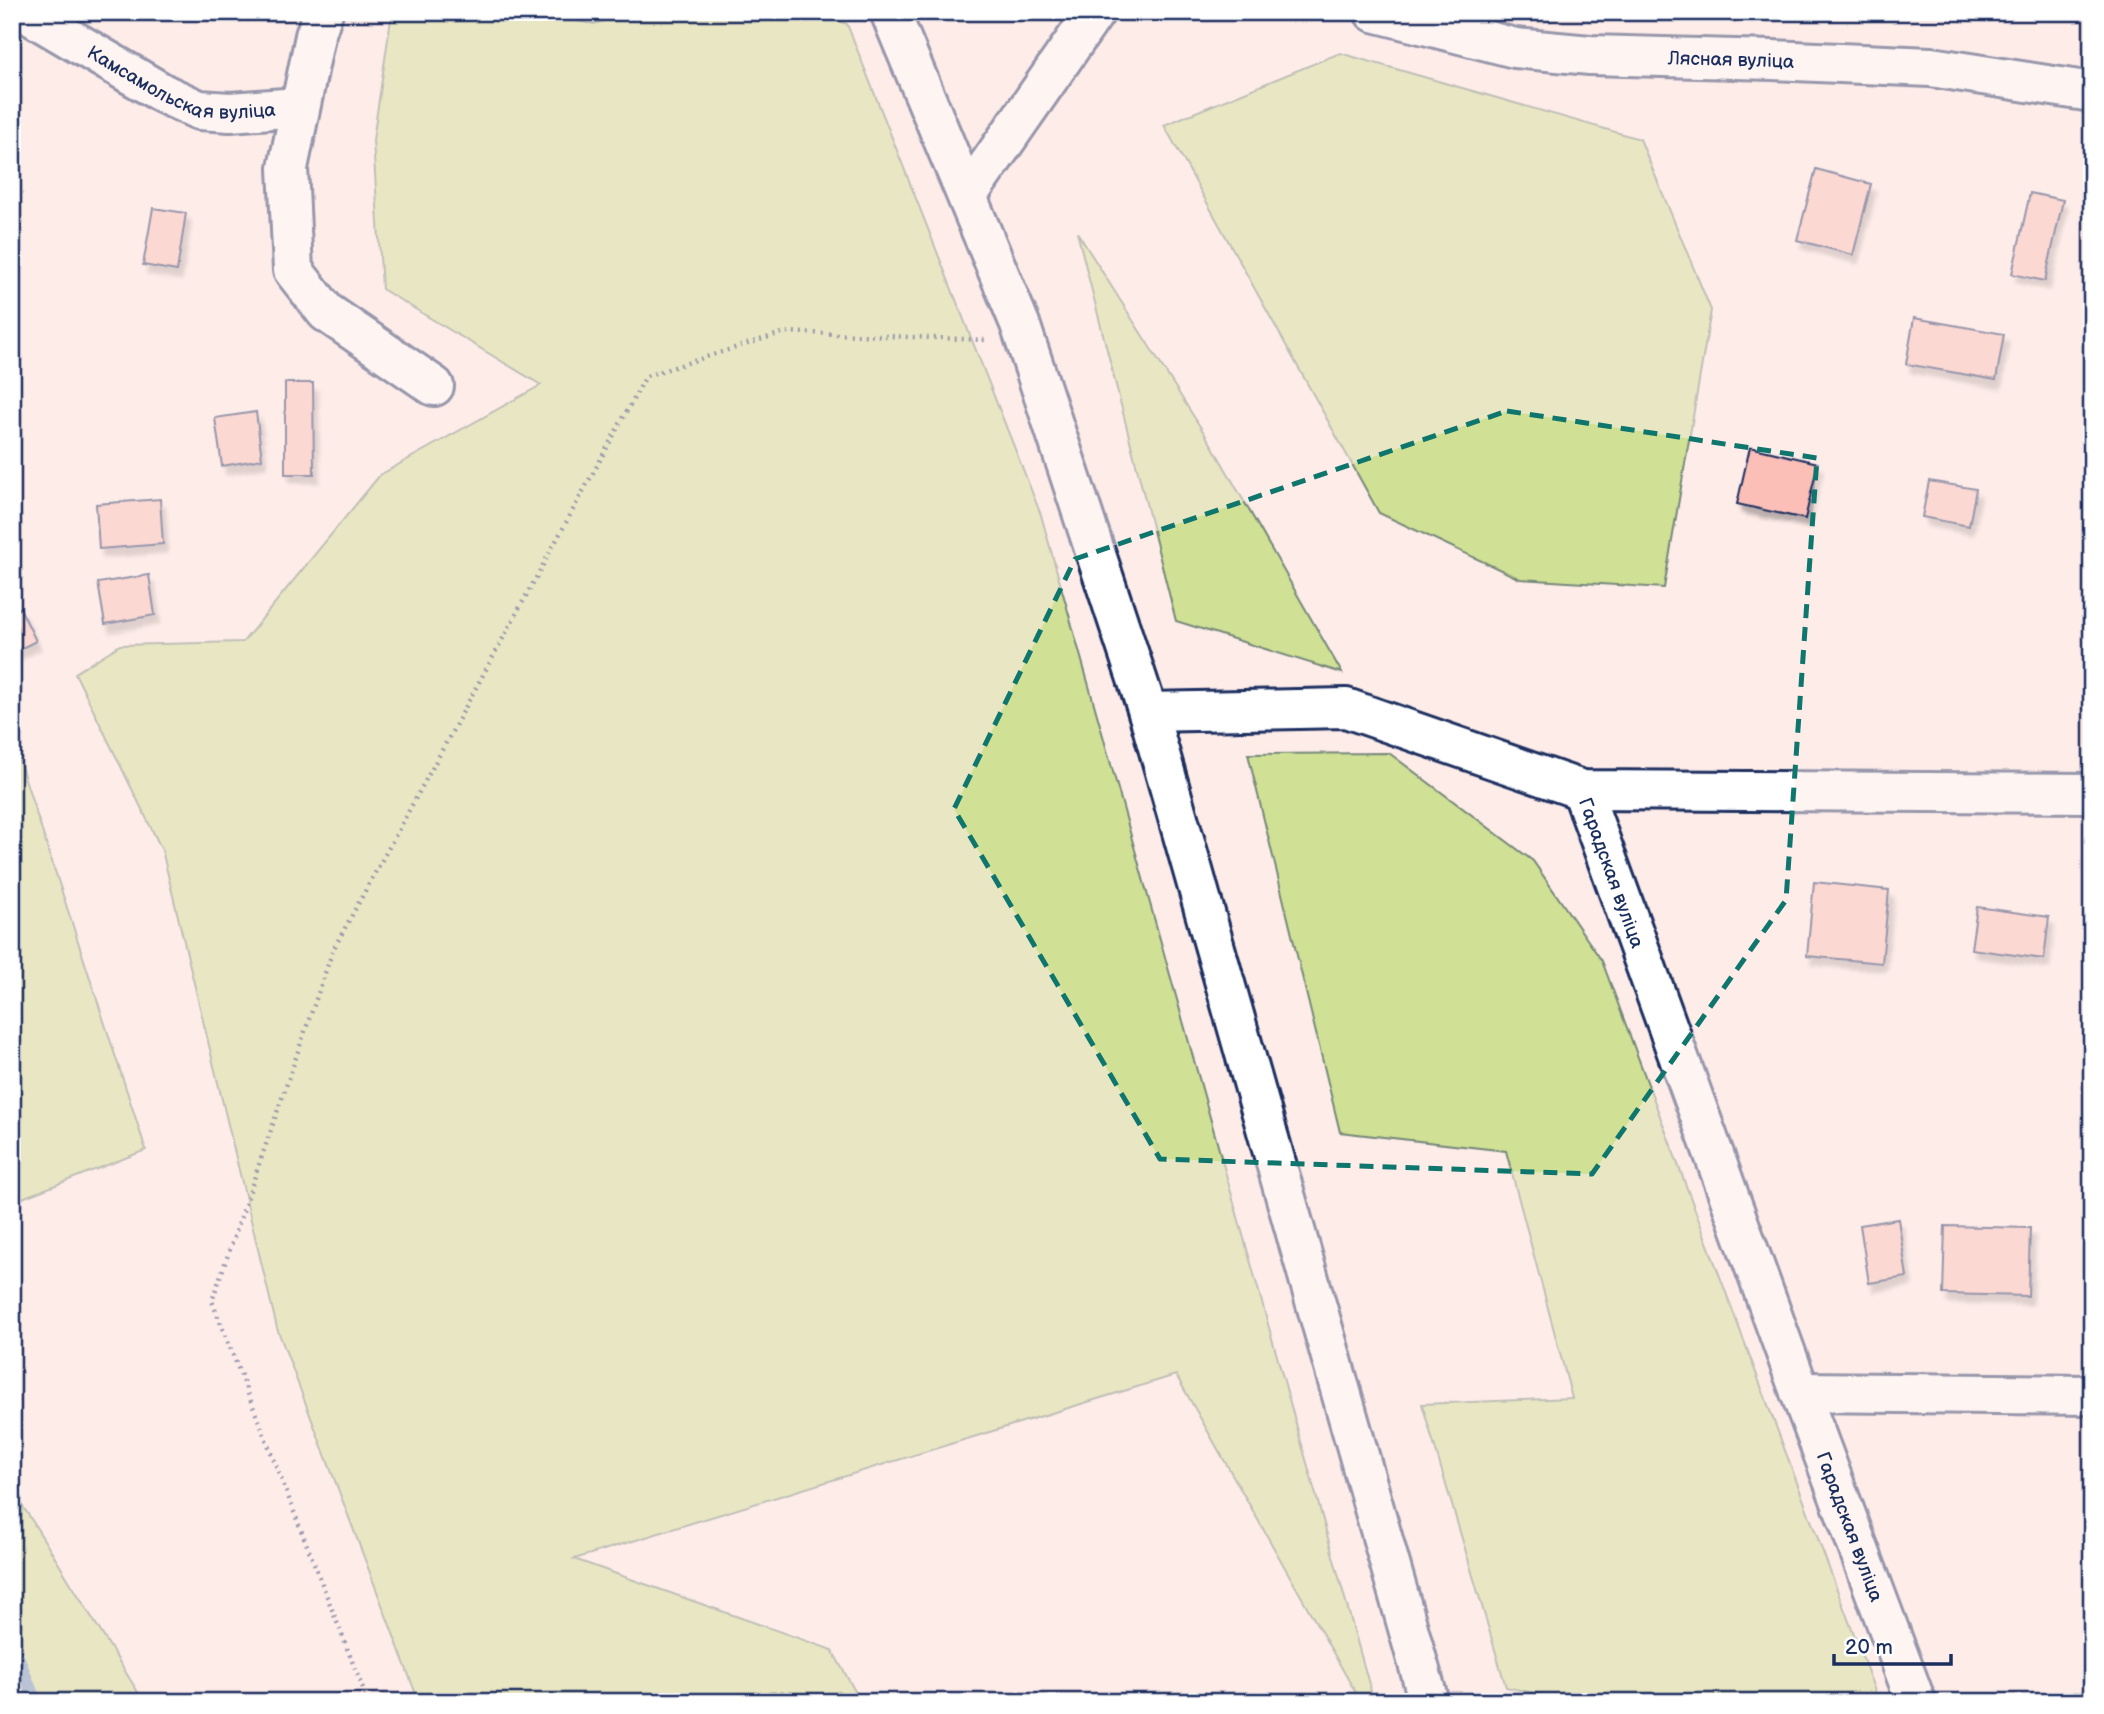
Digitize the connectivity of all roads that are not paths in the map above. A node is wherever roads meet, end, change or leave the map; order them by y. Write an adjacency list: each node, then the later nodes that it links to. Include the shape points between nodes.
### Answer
1 (323, 12): 7 (street, Камсамольская вуліца)
2 (890, 12): 8 (street)
3 (1095, 12): 8 (street)
4 (1374, 12): 6 (street, Лясная вуліца, via 1515,48 1590,55 1931,67)
5 (35, 18): 7 (street, Камсамольская вуліца, via 199,110)
6 (2092, 92)
7 (299, 107): 9 (street, Камсамольская вуліца, via 288,168 293,270 326,312)
8 (967, 196): 10 (street, via 1023,333)
9 (434, 386)
10 (1148, 712): 11 (street, via 1346,708); 15 (street)
11 (1582, 790): 12 (street, Гарадская вуліца); 13 (street, Гарадская вуліца)
12 (2092, 793)
13 (1800, 1392): 14 (street); 16 (street, Гарадская вуліца)
14 (2092, 1395)
15 (1429, 1702)
16 (1916, 1702)

